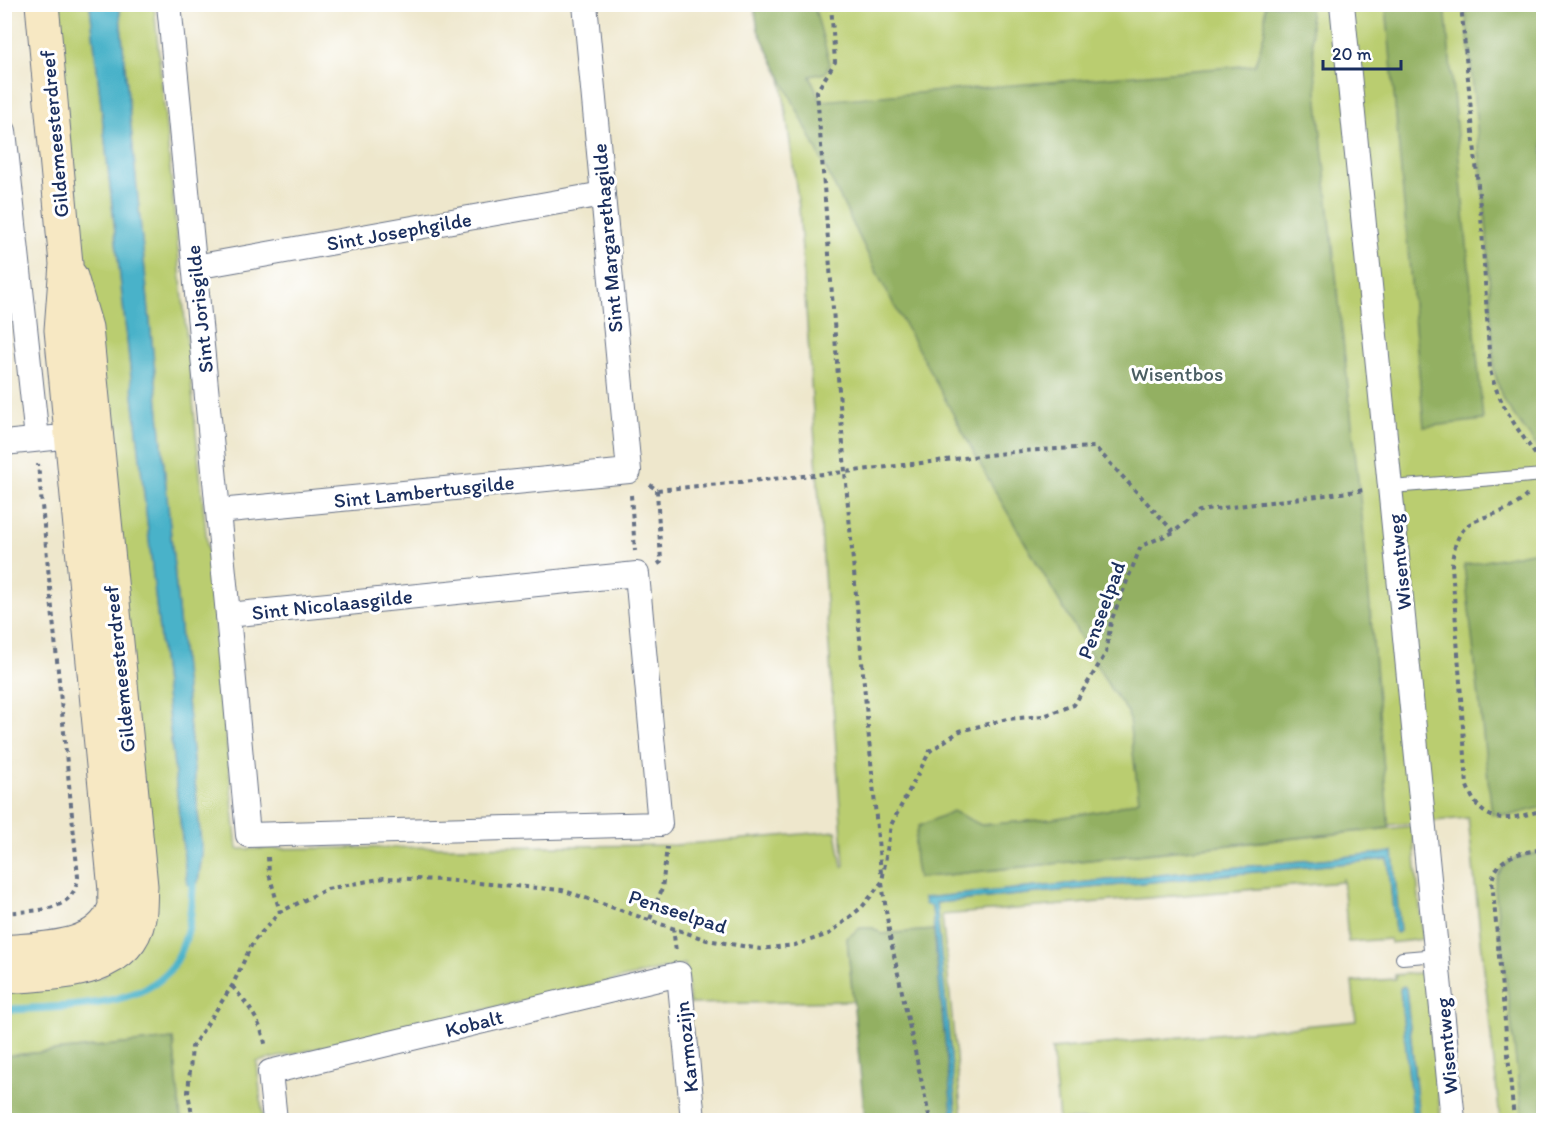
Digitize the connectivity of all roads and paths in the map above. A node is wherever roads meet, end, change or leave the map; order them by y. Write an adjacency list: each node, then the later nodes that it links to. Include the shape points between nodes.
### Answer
1 (42, 4): 10 (street, Gildemeesterdreef, via 66,264 61,330)
2 (169, 4): 9 (street, Sint Jorisgilde)
3 (585, 4): 8 (street, Sint Margarethagilde)
4 (831, 4): 15 (path, via 835,62 817,91)
5 (1342, 4): 17 (street, Wisentweg)
6 (1461, 4): 13 (path, via 1482,228 1490,370 1503,406)
7 (4, 131): 11 (street)
8 (603, 194): 9 (street, Sint Josephgilde); 14 (street, Sint Margarethagilde)
9 (195, 267): 19 (street, Sint Jorisgilde)
10 (84, 434): 11 (street); 31 (street, Gildemeesterdreef, via 114,909 97,933 70,945); 35 (street, Gildemeesterdreef, via 140,875 139,920 125,947 111,959 80,969)
11 (37, 440): 12 (street); 29 (path, via 78,878 77,887 65,903)
12 (4, 443)
13 (1544, 462)
14 (629, 471): 18 (path); 19 (street, Sint Lambertusgilde); 21 (path)
15 (845, 472): 18 (path); 20 (path, via 1022,451 1095,447); 27 (path)
16 (1537, 476): 17 (lane); 23 (path, via 1526,497 1473,521 1460,533 1453,548 1452,565 1464,755 1471,796 1487,816 1516,818)
17 (1391, 487): 20 (path, Penseelpad, via 1199,511); 32 (street, Wisentweg)
18 (657, 490): 21 (path, via 661,562)
19 (219, 511): 22 (street, Sint Jorisgilde)
20 (1174, 532): 27 (path, Penseelpad, via 1142,546 1111,621 1106,653 1074,705 1043,716 1007,719 960,731 930,751 891,825)
21 (637, 574): 22 (street, Sint Nicolaasgilde); 24 (street)
22 (228, 615): 25 (street, Sint Nicolaasgilde, via 248,835)
23 (1544, 810)
24 (660, 824): 25 (street); 30 (path, via 668,851 662,889)
25 (266, 836): 28 (path, via 269,874)
26 (1544, 849): 43 (path, via 1506,858 1495,870 1491,888)
27 (882, 882): 30 (path, Penseelpad, via 862,907 829,934 795,945 760,949 706,940); 41 (path, via 892,947)
28 (280, 912): 30 (path, Penseelpad, via 327,889 396,879 562,890); 36 (path, Penseelpad, via 253,942)
29 (4, 913)
30 (650, 919)
31 (4, 952)
32 (1437, 955): 33 (lane); 42 (street, Wisentweg)
33 (1402, 958)
34 (679, 974): 37 (street, Kobalt); 40 (street, Karmozijn)
35 (4, 977)
36 (232, 986): 37 (path, via 255,1013 263,1031); 38 (path, Penseelpad, via 192,1047 188,1093)
37 (270, 1072): 39 (street)
38 (193, 1120)
39 (275, 1120)
40 (693, 1120)
41 (930, 1120)
42 (1453, 1120)
43 (1514, 1120)

